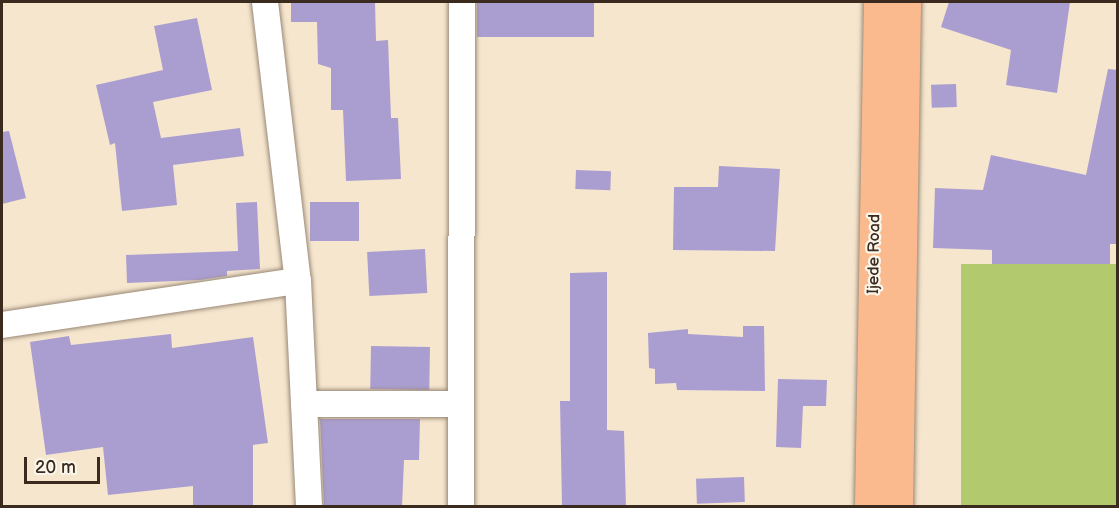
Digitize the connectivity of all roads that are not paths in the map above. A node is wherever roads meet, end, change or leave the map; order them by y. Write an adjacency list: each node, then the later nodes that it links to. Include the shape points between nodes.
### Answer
1 (265, 2): 5 (street)
2 (462, 2): 8 (street)
3 (879, 2): 11 (main road, Ijede Road)
4 (904, 2): 12 (main road, Ijede Road)
5 (298, 281): 6 (street); 7 (street)
6 (2, 326)
7 (304, 404): 8 (street); 9 (street)
8 (461, 404): 10 (street)
9 (309, 507)
10 (461, 507)
11 (871, 507)
12 (896, 507)

